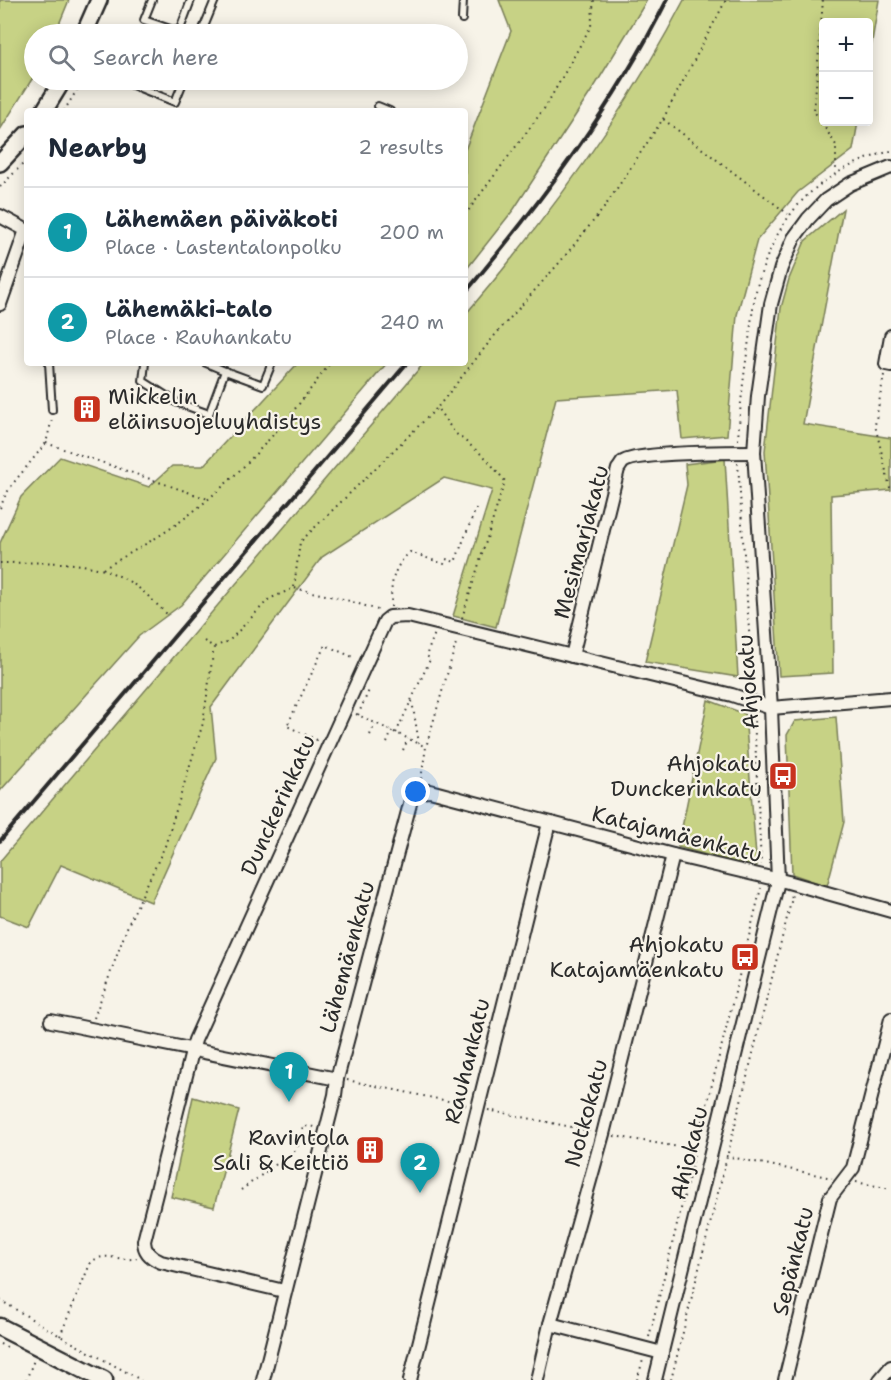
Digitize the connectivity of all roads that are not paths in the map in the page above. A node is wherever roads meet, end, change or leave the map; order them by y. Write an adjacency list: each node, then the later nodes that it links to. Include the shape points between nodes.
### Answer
1 (99, 0): 7 (street)
2 (152, 0): 8 (lane, via 144,20)
3 (191, 0): 9 (lane)
4 (215, 0): 10 (lane)
5 (463, 0): 6 (lane)
6 (462, 19)
7 (88, 24)
8 (156, 24)
9 (182, 24)
10 (205, 24)
11 (57, 90): 16 (street)
12 (145, 90): 14 (lane)
13 (180, 90): 14 (lane)
14 (175, 102): 17 (lane)
15 (378, 106): 18 (lane)
16 (46, 108)
17 (173, 108)
18 (383, 108)
19 (24, 137): 20 (street)
20 (0, 163)
21 (891, 167): 34 (street, Ahjokatu, via 850,184 826,200 794,238 771,304)
22 (0, 216): 23 (street)
23 (24, 228)
24 (24, 238): 25 (street)
25 (0, 304)
26 (891, 336): 27 (street)
27 (888, 364)
28 (48, 366): 33 (lane)
29 (145, 366): 32 (lane, via 143,381 176,402 209,414)
30 (213, 366): 32 (lane)
31 (271, 366): 32 (lane, via 264,385)
32 (225, 371)
33 (51, 410)
34 (754, 452): 35 (street, Mesimarjakatu, via 692,453 624,462 618,470); 37 (street, Ahjokatu)
35 (572, 656): 37 (street); 45 (street, Dunckerinkatu, via 461,623 408,616 390,616 385,621)
36 (891, 698): 37 (street)
37 (771, 708): 41 (street, Ahjokatu)
38 (418, 792): 39 (street, Katajamäenkatu, via 430,791); 46 (street, Lähemäenkatu, via 411,800)
39 (549, 823): 40 (street, Katajamäenkatu); 54 (street, Rauhankatu)
40 (673, 855): 41 (street, Katajamäenkatu); 48 (street, Notkokatu, via 603,1134)
41 (778, 881): 42 (street, Katajamäenkatu); 50 (street, Ahjokatu)
42 (891, 911)
43 (891, 1019): 57 (street, Sepänkatu, via 853,1168 830,1198)
44 (51, 1021): 45 (street)
45 (192, 1049): 46 (street); 47 (street, Dunckerinkatu, via 144,1246 148,1255 161,1262)
46 (337, 1078): 47 (street, Lähemäenkatu)
47 (284, 1291): 53 (street, Lähemäenkatu)
48 (550, 1324): 50 (street); 55 (street, Notkokatu)
49 (0, 1327): 52 (main road)
50 (662, 1353): 56 (street, Ahjokatu)
51 (891, 1366): 58 (street)
52 (104, 1380)
53 (263, 1380)
54 (410, 1380)
55 (537, 1380)
56 (655, 1380)
57 (785, 1380)
58 (880, 1380)

